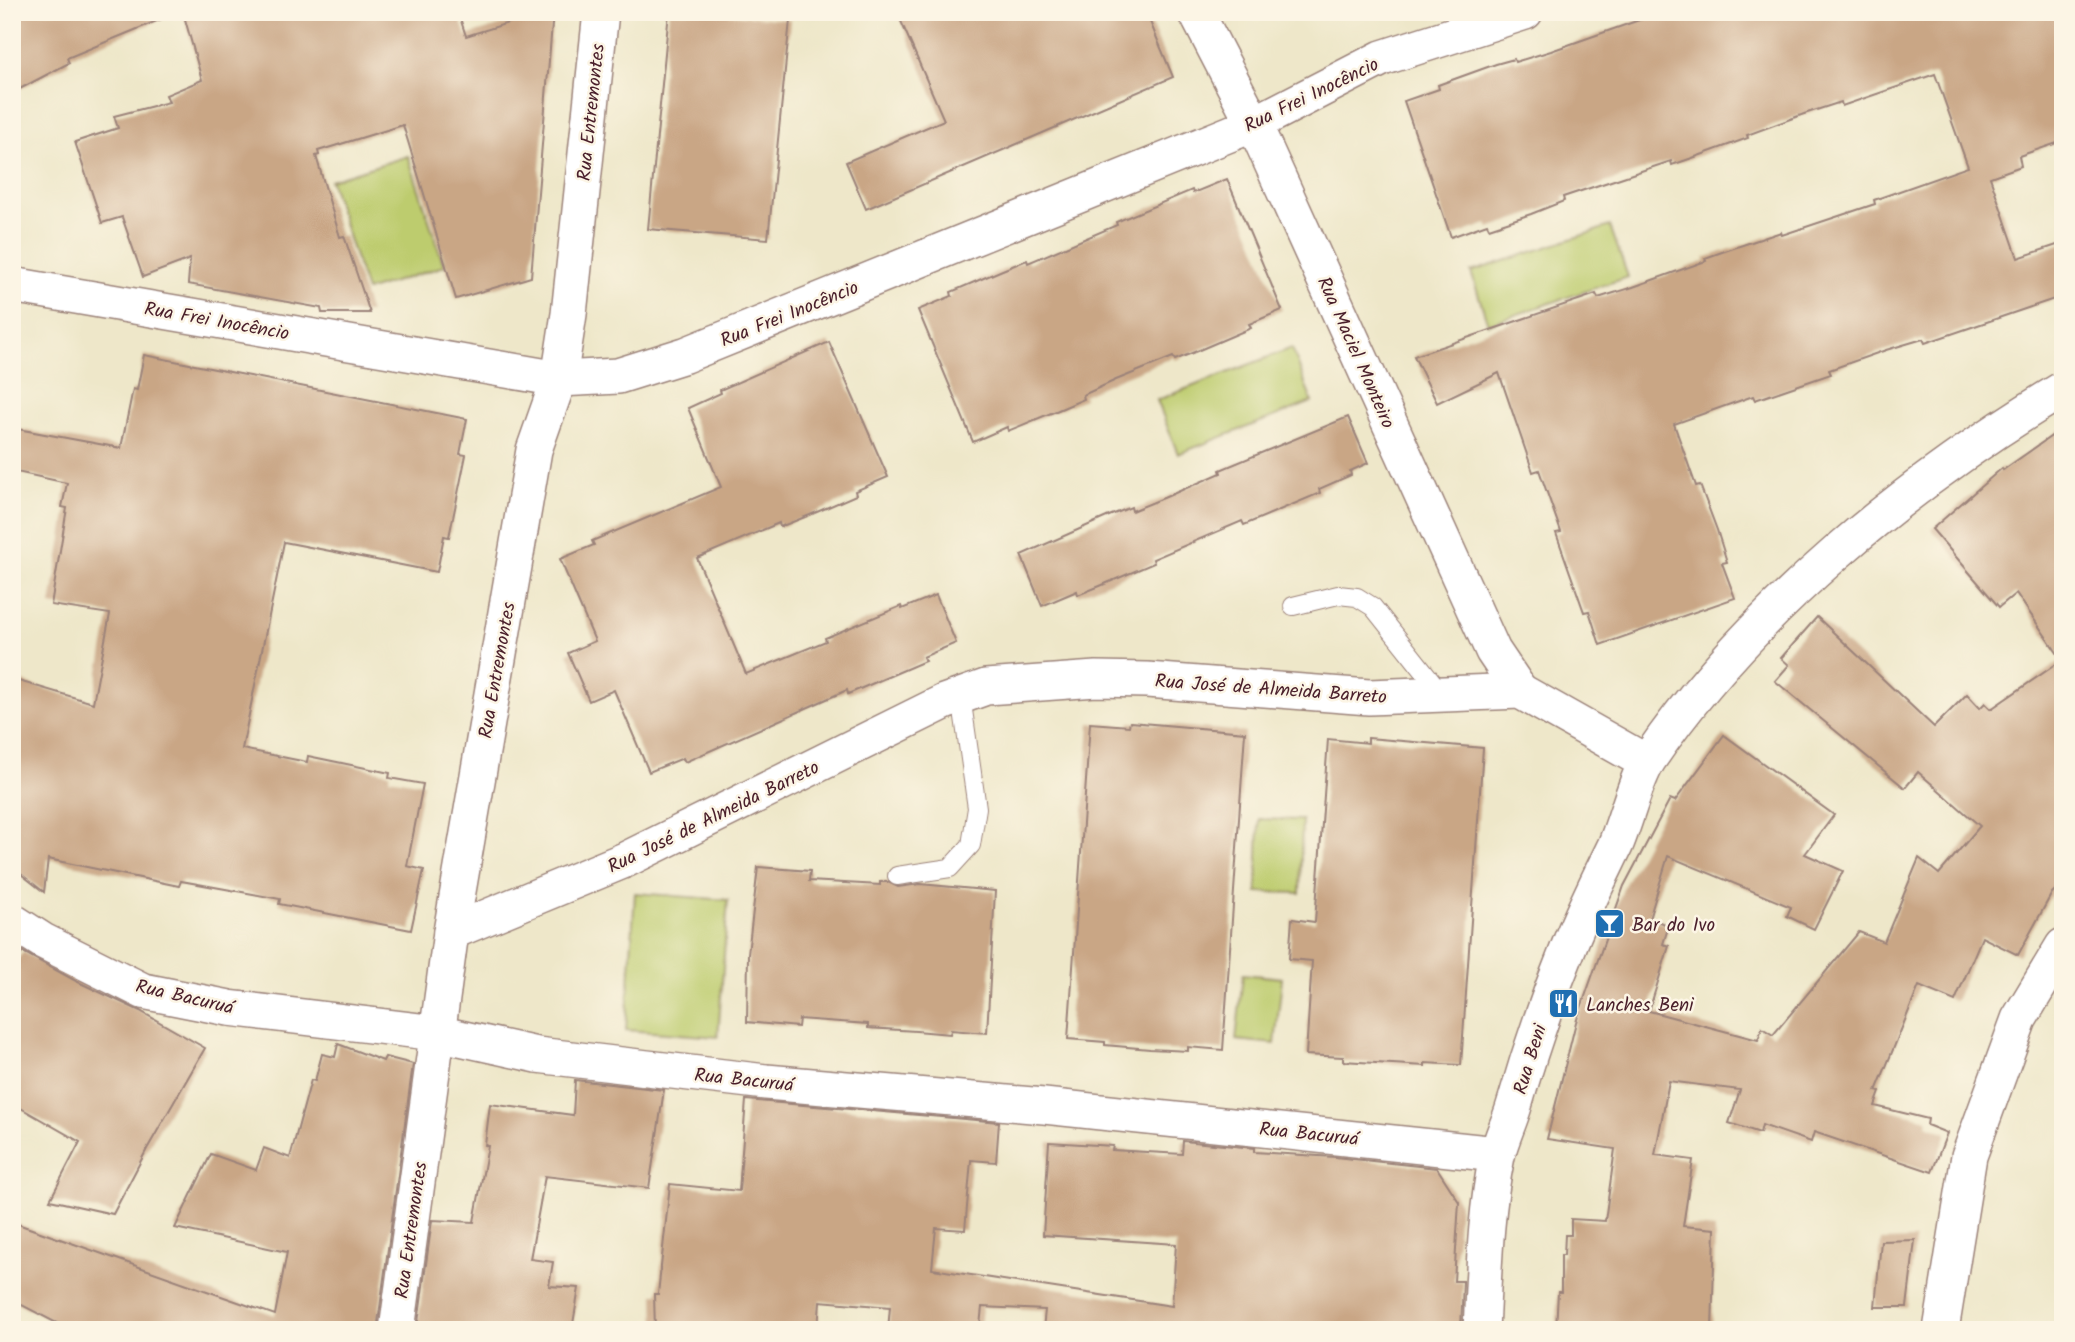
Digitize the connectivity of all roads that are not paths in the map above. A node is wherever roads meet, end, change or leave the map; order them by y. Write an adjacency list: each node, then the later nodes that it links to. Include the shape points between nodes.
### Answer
1 (601, 12): 6 (street, Rua Entremontes)
2 (1196, 12): 4 (street, Rua Maciel Monteiro)
3 (1525, 12): 4 (street, Rua Frei Inocêncio, via 1382,58)
4 (1254, 124): 6 (street, Rua Frei Inocêncio, via 685,355 618,376); 9 (street, Rua Maciel Monteiro, via 1493,651)
5 (12, 285): 6 (street, Rua Frei Inocêncio)
6 (559, 379): 15 (street, Rua Entremontes, via 534,450)
7 (2063, 389): 12 (street, via 1994,432 1883,514 1771,612 1704,686)
8 (1293, 606): 10 (lane, via 1338,595 1357,597 1373,607)
9 (1521, 691): 10 (street, Rua José de Almeida Barreto); 12 (street)
10 (1442, 694): 11 (street, Rua José de Almeida Barreto, via 1368,697 1096,679 986,687)
11 (961, 695): 13 (lane, via 977,808 971,845 950,868); 15 (street, Rua José de Almeida Barreto, via 625,860)
12 (1646, 762): 18 (street, Rua Beni, via 1619,837 1567,951)
13 (897, 876)
14 (12, 921): 17 (street, Rua Bacuruá, via 143,991 229,1008)
15 (451, 932): 17 (street, Rua Entremontes)
16 (2063, 946): 21 (street, via 2020,1018 1969,1156)
17 (436, 1033): 18 (street, Rua Bacuruá, via 564,1059); 19 (street, Rua Entremontes)
18 (1497, 1154): 20 (street, Rua Beni, via 1485,1247)
19 (397, 1330)
20 (1482, 1330)
21 (1941, 1330)

